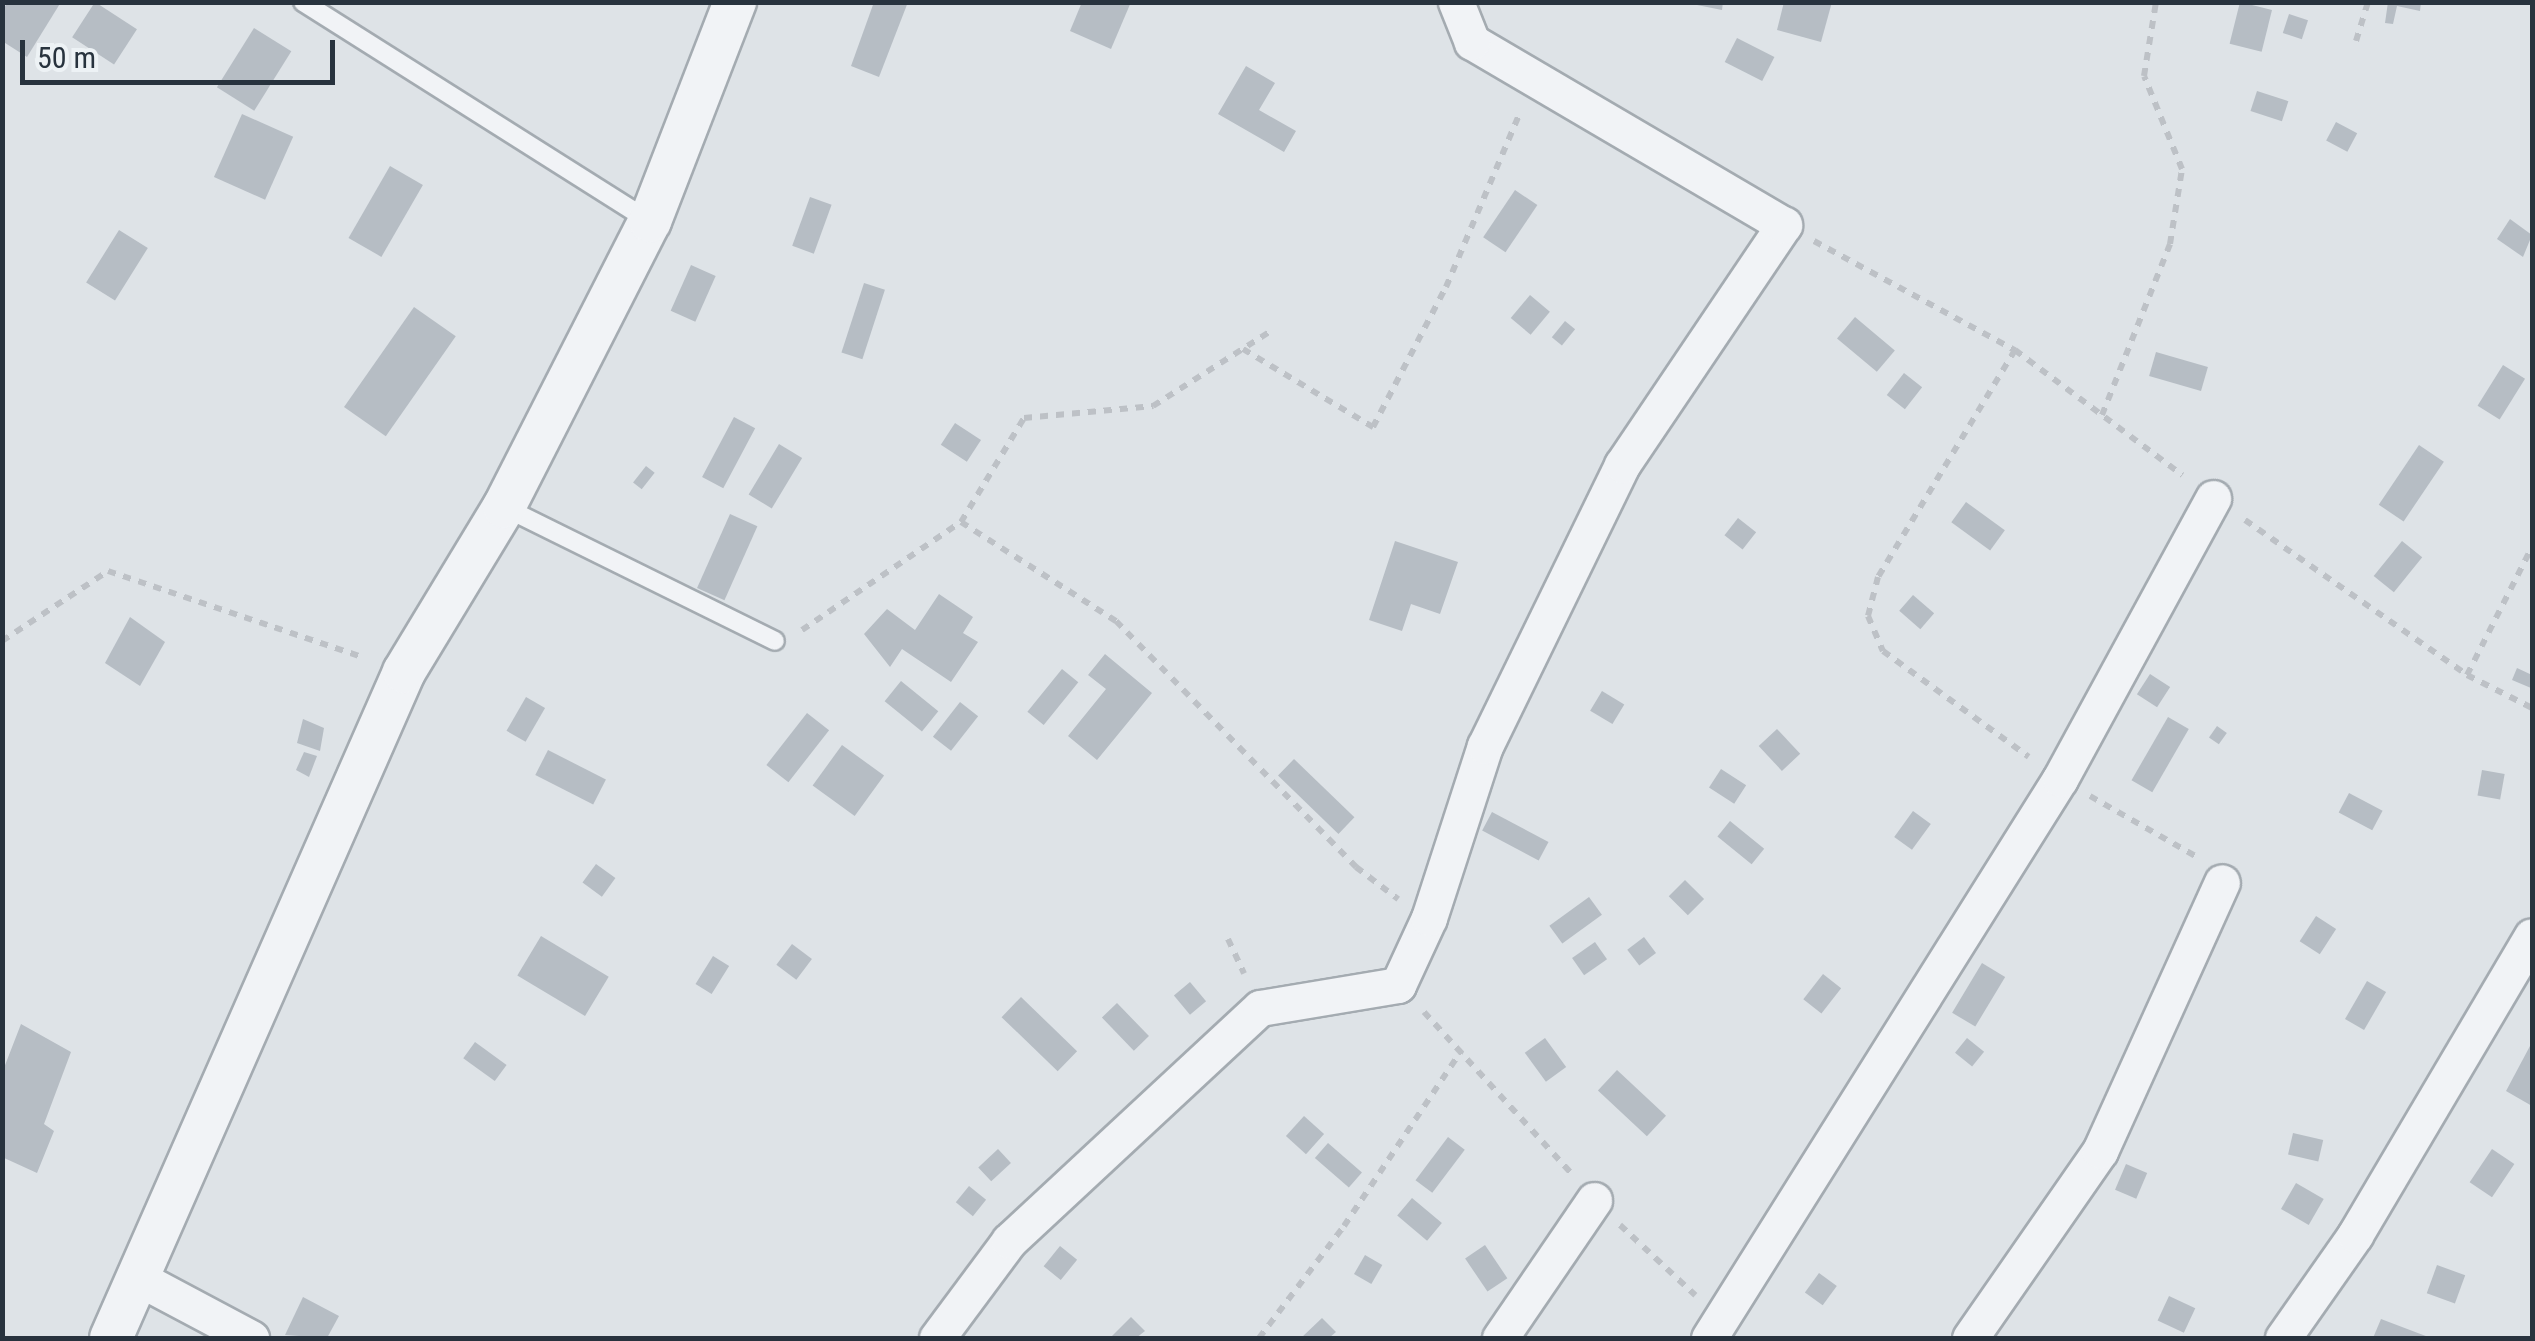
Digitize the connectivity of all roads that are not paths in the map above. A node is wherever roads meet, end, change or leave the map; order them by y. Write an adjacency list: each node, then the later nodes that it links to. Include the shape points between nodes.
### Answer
1 (303, 2): 4 (lane)
2 (734, 2): 4 (street)
3 (1456, 2): 14 (street, via 1472,42 1784,225 1622,465 1485,746 1429,918 1398,985 1260,1008 1009,1242)
4 (650, 221): 6 (street)
5 (2213, 498): 16 (street, via 2060,779)
6 (504, 507): 7 (lane); 11 (street, via 404,672)
7 (776, 640)
8 (2222, 882): 17 (street, via 2100,1151)
9 (2532, 936): 18 (street, via 2355,1235)
10 (1594, 1200): 15 (street)
11 (140, 1279): 12 (street); 13 (street)
12 (110, 1338)
13 (251, 1338)
14 (937, 1338)
15 (1500, 1338)
16 (1709, 1338)
17 (1970, 1338)
18 (2283, 1338)

